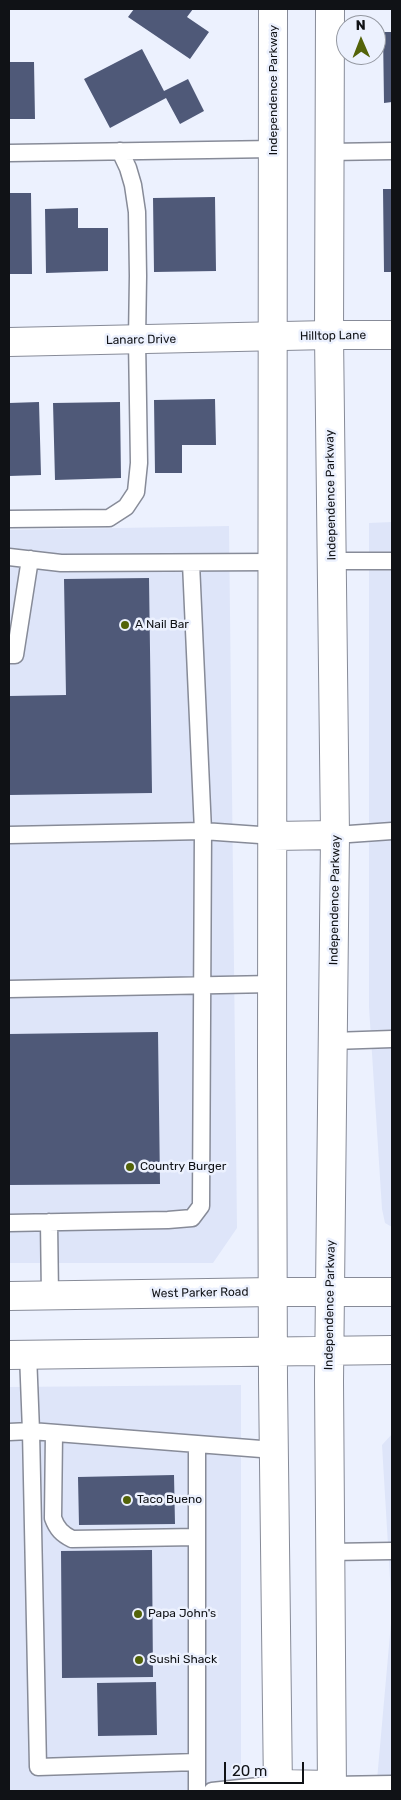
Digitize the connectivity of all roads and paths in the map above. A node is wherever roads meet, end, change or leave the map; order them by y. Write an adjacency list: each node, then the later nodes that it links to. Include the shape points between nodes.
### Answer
1 (273, 9): 3 (main road, Independence Parkway)
2 (330, 9): 6 (main road, Independence Parkway)
3 (274, 149): 4 (lane); 10 (main road, Independence Parkway)
4 (120, 151): 7 (lane); 11 (lane, via 133,185 137,212)
5 (392, 151): 6 (lane)
6 (330, 152): 8 (main road, Independence Parkway)
7 (9, 153)
8 (329, 335): 9 (main road, Hilltop Lane); 10 (main road, Hilltop Lane); 16 (main road, Independence Parkway)
9 (392, 335)
10 (274, 338): 11 (main road, Lanarc Drive); 17 (main road, Independence Parkway)
11 (136, 340): 12 (main road, Lanarc Drive); 13 (lane, via 139,463 136,492 126,507 109,518)
12 (9, 342)
13 (9, 519)
14 (9, 557): 15 (lane)
15 (30, 559): 18 (lane); 20 (lane, via 15,655)
16 (332, 561): 19 (lane); 24 (main road, Independence Parkway)
17 (274, 562): 18 (lane); 25 (main road, Independence Parkway)
18 (191, 563): 21 (lane)
19 (392, 564)
20 (9, 655)
21 (203, 831): 23 (lane); 25 (lane); 27 (lane)
22 (392, 831): 24 (lane)
23 (9, 835)
24 (335, 835): 25 (main road); 30 (main road, Independence Parkway)
25 (274, 836): 26 (main road, Independence Parkway)
26 (273, 984): 27 (lane); 33 (main road, Independence Parkway)
27 (202, 986): 28 (lane); 32 (lane, via 201,1206 192,1218)
28 (9, 989)
29 (392, 1039): 30 (lane)
30 (333, 1041): 34 (main road, Independence Parkway)
31 (9, 1222): 32 (lane)
32 (49, 1222): 37 (lane)
33 (274, 1292): 34 (main road, West Parker Road); 37 (main road, West Parker Road); 39 (main road, Independence Parkway)
34 (331, 1292): 35 (main road, West Parker Road); 40 (main road, Independence Parkway)
35 (392, 1292)
36 (9, 1296): 37 (main road, West Parker Road)
37 (50, 1296)
38 (392, 1350): 40 (main road)
39 (273, 1351): 40 (main road); 41 (main road); 46 (main road, Independence Parkway)
40 (330, 1351): 49 (main road, Independence Parkway)
41 (19, 1354): 42 (lane)
42 (31, 1431): 43 (lane); 44 (lane); 50 (lane, via 38,1767)
43 (9, 1432)
44 (54, 1433): 45 (lane); 47 (lane, via 53,1518 62,1534 72,1539)
45 (197, 1444): 46 (lane); 47 (lane)
46 (274, 1450): 52 (main road, Independence Parkway)
47 (197, 1537): 50 (lane)
48 (392, 1551): 49 (lane)
49 (330, 1552): 53 (main road, Independence Parkway)
50 (197, 1762): 54 (lane)
51 (392, 1784): 53 (lane)
52 (278, 1788): 53 (main road); 55 (lane)
53 (332, 1788)
54 (198, 1791)
55 (212, 1791)

